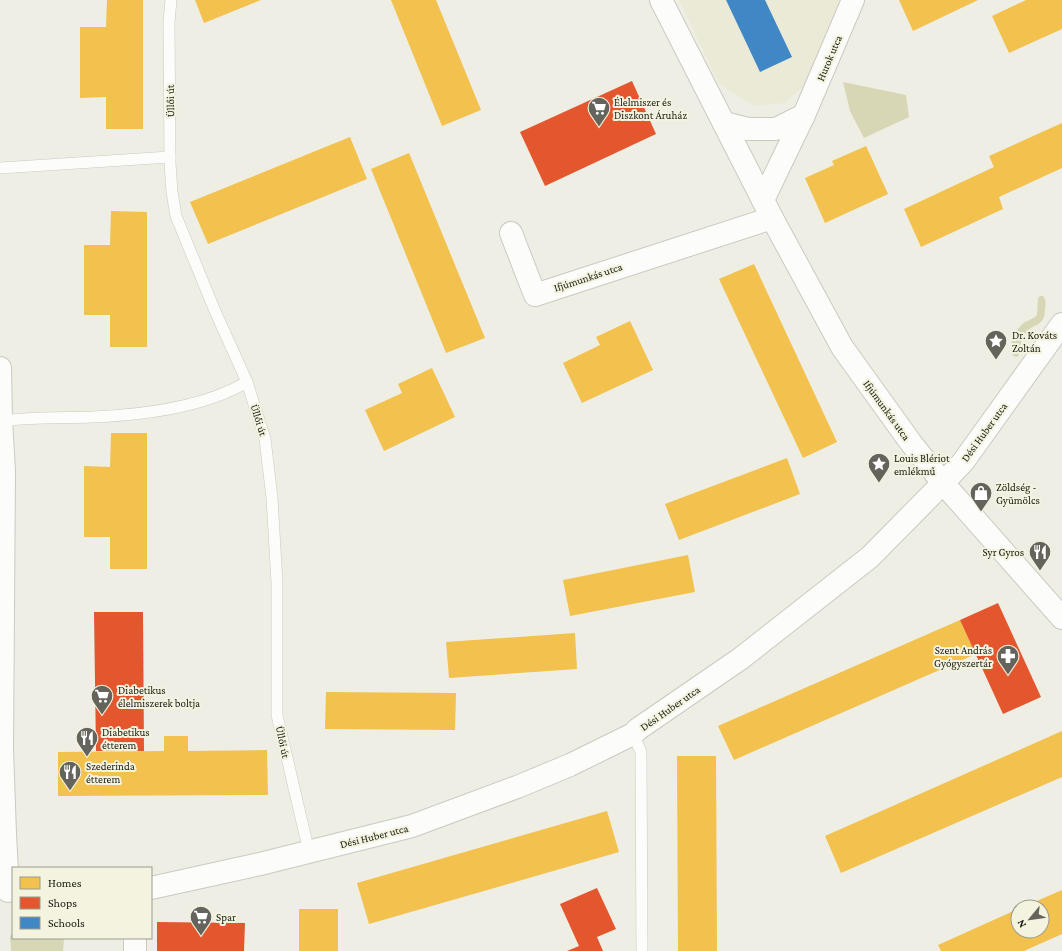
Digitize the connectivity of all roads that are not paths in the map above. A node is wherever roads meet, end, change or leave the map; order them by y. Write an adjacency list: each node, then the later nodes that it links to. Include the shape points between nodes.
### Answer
1 (171, 0): 6 (lane, Üllői út)
2 (661, 0): 5 (street, Ifjúmunkás utca)
3 (853, 0): 4 (street, Hurok utca)
4 (804, 115): 5 (street, via 776,129 748,129); 8 (street, Hurok utca)
5 (724, 123): 8 (street, Ifjúmunkás utca)
6 (170, 157): 7 (lane); 12 (lane, Üllői út, via 176,216)
7 (0, 168)
8 (768, 209): 9 (street, Ifjúmunkás utca, via 535,294); 14 (street, Ifjúmunkás utca, via 842,347 911,443)
9 (511, 233)
10 (1062, 324): 14 (street, Dési Huber utca, via 963,462)
11 (0, 368): 13 (street)
12 (247, 382): 13 (lane, via 216,397 153,411 94,417); 17 (lane, Üllői út, via 265,439 270,483 277,583 277,716)
13 (1, 421): 19 (street, via 4,471 2,749)
14 (944, 483): 15 (street, Ifjúmunkás utca); 16 (street, Dési Huber utca, via 870,557 740,659)
15 (1062, 618)
16 (633, 734): 17 (street, Dési Huber utca, via 570,765 412,826); 22 (lane, via 641,752)
17 (309, 852): 18 (street, Dési Huber utca)
18 (152, 888)
19 (7, 891)
20 (135, 939): 21 (street)
21 (135, 951)
22 (642, 951)

